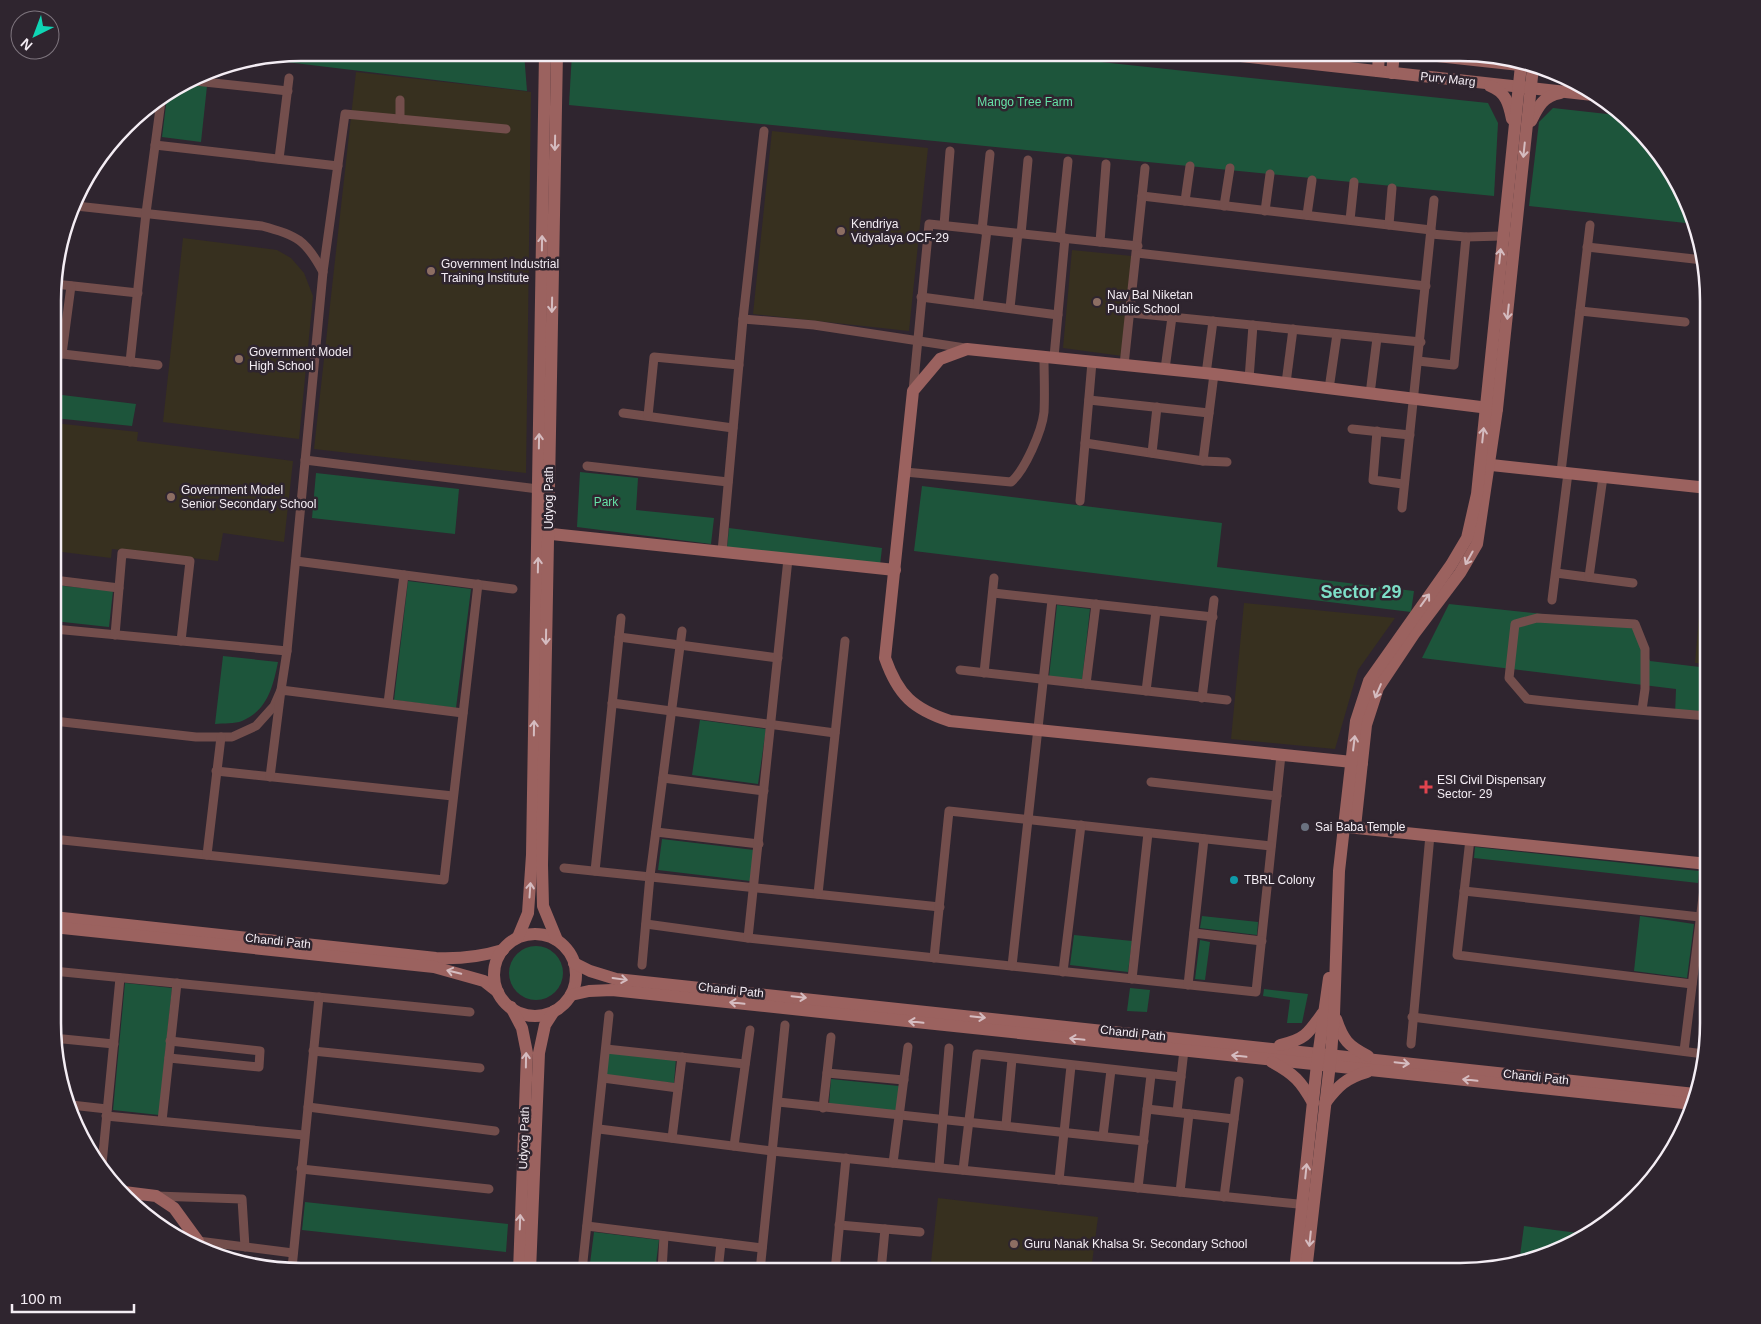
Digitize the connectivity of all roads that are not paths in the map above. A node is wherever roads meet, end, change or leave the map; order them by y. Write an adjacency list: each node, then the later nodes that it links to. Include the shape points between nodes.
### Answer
1 (545, 61): 121 (main road, Udyog Path, one-way to 1)
2 (557, 61): 124 (main road, Udyog Path, one-way to 124)
3 (1287, 61): 6 (main road, Purv Marg)
4 (1379, 61): 6 (main road)
5 (1393, 61): 8 (main road)
6 (1378, 71): 8 (main road, Purv Marg)
7 (1529, 71): 12 (main road)
8 (1392, 73): 11 (main road, Purv Marg)
9 (289, 78): 13 (street)
10 (205, 82): 13 (street)
11 (1483, 83): 12 (main road, Purv Marg); 19 (main road, via 1502,93)
12 (1525, 88): 14 (main road, Purv Marg); 19 (main road)
13 (288, 91): 25 (street)
14 (1564, 92): 15 (main road, Purv Marg); 19 (main road, via 1550,95)
15 (1581, 94)
16 (400, 100): 18 (street)
17 (160, 107): 22 (street)
18 (400, 119): 20 (street); 29 (street, via 345,114)
19 (1520, 128): 52 (main road); 100 (main road, one-way to 100)
20 (506, 129)
21 (764, 131): 71 (street)
22 (155, 145): 25 (street); 43 (street)
23 (950, 151): 46 (street)
24 (990, 154): 49 (street)
25 (279, 159): 29 (street)
26 (1028, 160): 51 (street)
27 (1068, 161): 54 (street)
28 (1106, 164): 55 (street)
29 (338, 166): 59 (street)
30 (1190, 166): 39 (street)
31 (1145, 168): 37 (street)
32 (1230, 168): 41 (street)
33 (1270, 174): 42 (street)
34 (1312, 180): 44 (street)
35 (1354, 182): 45 (street)
36 (1392, 188): 47 (street)
37 (1142, 196): 39 (street); 57 (street)
38 (1434, 200): 50 (street)
39 (1186, 201): 41 (street)
40 (81, 206): 43 (street)
41 (1224, 206): 42 (street)
42 (1265, 211): 44 (street)
43 (146, 213): 59 (street, via 262,226 287,232 311,250); 63 (street)
44 (1307, 215): 45 (street)
45 (1350, 220): 47 (street)
46 (944, 225): 49 (street); 64 (street, via 929,224)
47 (1389, 225): 50 (street)
48 (1590, 225): 56 (street)
49 (984, 230): 51 (street); 65 (street)
50 (1431, 232): 53 (street); 62 (street)
51 (1020, 234): 54 (street); 66 (street)
52 (1502, 236): 53 (street); 100 (main road, one-way to 52)
53 (1466, 237): 84 (street, via 1454,365)
54 (1062, 238): 55 (street); 69 (street)
55 (1100, 242): 57 (street)
56 (1588, 247): 58 (street); 67 (street)
57 (1137, 250): 62 (street); 68 (street)
58 (1696, 259)
59 (323, 272): 110 (street)
60 (62, 285): 61 (street)
61 (71, 286): 63 (street); 77 (street)
62 (1426, 286): 80 (street)
63 (138, 293): 85 (street)
64 (921, 297): 65 (street); 79 (street)
65 (978, 304): 66 (street)
66 (1010, 308): 69 (street)
67 (1580, 311): 73 (street); 116 (street)
68 (1131, 313): 70 (street); 89 (street)
69 (1058, 314): 83 (street)
70 (1172, 317): 72 (street); 90 (street)
71 (743, 319): 79 (street, via 814,325); 88 (street)
72 (1213, 321): 74 (street); 91 (street)
73 (1685, 322)
74 (1253, 325): 75 (street); 92 (street)
75 (1293, 330): 76 (street); 93 (street)
76 (1337, 334): 78 (street); 94 (street)
77 (61, 338)
78 (1377, 338): 80 (street); 96 (street)
79 (917, 342): 81 (street); 95 (street)
80 (1421, 342): 84 (street)
81 (967, 349): 83 (main road); 95 (main road, via 940,359)
82 (61, 354): 85 (street)
83 (1049, 357): 86 (main road); 115 (street, via 1044,414 1026,461 1011,482)
84 (1418, 361): 97 (street)
85 (130, 362): 87 (street)
86 (1092, 362): 89 (main road); 98 (street)
87 (158, 365)
88 (739, 365): 103 (street, via 654,356); 104 (street)
89 (1124, 365): 90 (main road)
90 (1165, 369): 91 (main road)
91 (1210, 374): 92 (main road); 102 (street)
92 (1249, 379): 93 (main road)
93 (1286, 383): 94 (main road)
94 (1329, 389): 96 (main road)
95 (913, 391): 115 (main road)
96 (1370, 394): 97 (main road)
97 (1414, 399): 100 (main road); 107 (street)
98 (1089, 400): 99 (street); 108 (street)
99 (1157, 407): 102 (street); 109 (street)
100 (1491, 409): 113 (main road)
101 (623, 413): 103 (street)
102 (1209, 413): 111 (street)
103 (648, 416): 104 (street)
104 (732, 428): 118 (street)
105 (1352, 429): 106 (street)
106 (1377, 431): 107 (street); 119 (street, via 1373,480)
107 (1410, 435): 119 (street)
108 (1085, 443): 109 (street); 122 (street)
109 (1152, 453): 111 (street)
110 (305, 460): 121 (street); 127 (street)
111 (1203, 462): 112 (street)
112 (1227, 462)
113 (1485, 464): 116 (main road); 175 (main road, via 1477,544 1378,688)
114 (588, 466): 118 (street)
115 (905, 472): 128 (main road)
116 (1564, 473): 117 (main road); 129 (street)
117 (1603, 477): 120 (main road); 131 (street)
118 (728, 482): 125 (street)
119 (1403, 484): 123 (street)
120 (1700, 487)
121 (538, 490): 124 (main road, Udyog Path)
122 (1080, 501)
123 (1402, 508)
124 (543, 534): 125 (main road); 208 (main road, Udyog Path, one-way to 124, via 528,913 532,855); 210 (main road, Udyog Path, one-way to 210, via 543,906)
125 (722, 552): 126 (main road)
126 (788, 559): 128 (main road); 154 (street)
127 (296, 561): 130 (street); 153 (street)
128 (895, 570): 171 (main road, via 885,658 893,680 906,696 925,713 950,721)
129 (1556, 573): 131 (street); 141 (street)
130 (404, 575): 135 (street); 163 (street)
131 (1589, 577): 134 (street)
132 (994, 578): 138 (street)
133 (61, 581): 136 (street)
134 (1634, 583)
135 (478, 584): 137 (street); 167 (street)
136 (119, 588): 148 (street); 151 (street, via 122,553 190,561)
137 (513, 588)
138 (993, 594): 139 (street); 156 (street)
139 (1052, 600): 142 (street); 157 (street)
140 (1214, 600): 144 (street)
141 (1552, 600)
142 (1096, 604): 143 (street); 158 (street)
143 (1156, 611): 144 (street); 160 (street)
144 (1213, 617): 161 (street)
145 (621, 618): 149 (street)
146 (61, 630): 148 (street)
147 (682, 631): 152 (street)
148 (115, 634): 151 (street)
149 (619, 638): 152 (street); 164 (street)
150 (845, 640): 172 (street)
151 (181, 641): 153 (street)
152 (680, 645): 154 (street); 166 (street)
153 (287, 651): 159 (street)
154 (778, 658): 170 (street)
155 (960, 670): 156 (street)
156 (984, 673): 157 (street)
157 (1043, 680): 158 (street); 171 (street)
158 (1086, 684): 160 (street)
159 (282, 690): 163 (street); 173 (street, via 274,706 256,726 232,737); 177 (street)
160 (1146, 691): 161 (street)
161 (1202, 698): 162 (street)
162 (1227, 700)
163 (388, 703): 167 (street)
164 (612, 703): 166 (street); 197 (street)
165 (1642, 710): 165 (street, via 1527,699 1509,678 1515,624 1537,618 1634,624 1645,649); 168 (street)
166 (671, 711): 170 (street); 178 (street)
167 (463, 713): 181 (street)
168 (1700, 715)
169 (61, 722): 173 (street)
170 (771, 724): 172 (street); 180 (street)
171 (1038, 730): 174 (main road); 183 (street)
172 (835, 733): 201 (street)
173 (221, 737): 176 (street)
174 (1282, 755): 175 (main road); 182 (street)
175 (1357, 763): 185 (main road)
176 (216, 771): 177 (street); 194 (street)
177 (270, 777): 181 (street)
178 (663, 778): 180 (street); 186 (street)
179 (1151, 782): 182 (street)
180 (764, 791): 192 (street)
181 (453, 796): 194 (street, via 444,880)
182 (1277, 796): 193 (street)
183 (1028, 820): 184 (street); 202 (street, via 949,811); 216 (street)
184 (1081, 826): 187 (street); 218 (street)
185 (1350, 827): 188 (main road); 230 (main road)
186 (656, 832): 192 (street); 198 (street)
187 (1148, 833): 189 (street); 220 (street)
188 (1430, 835): 191 (main road); 232 (street)
189 (1204, 839): 193 (street); 207 (street)
190 (61, 840): 194 (street)
191 (1470, 840): 195 (main road); 200 (street)
192 (758, 844): 199 (street)
193 (1271, 846): 211 (street)
194 (207, 855)
195 (1700, 863)
196 (564, 868): 197 (street)
197 (594, 871): 198 (street)
198 (650, 876): 199 (street); 205 (street)
199 (754, 887): 201 (street); 209 (street)
200 (1464, 891): 204 (street); 222 (street, via 1457,955)
201 (818, 894): 202 (street)
202 (940, 907): 213 (street)
203 (61, 917): 212 (main road, Chandi Path, via 436,958 466,958)
204 (1700, 917): 222 (street)
205 (646, 924): 209 (street); 215 (street)
206 (61, 928): 224 (main road, Chandi Path, one-way to 206, via 484,980 434,966)
207 (1194, 933): 211 (street); 223 (street)
208 (518, 937): 210 (main road, via 532,934); 212 (main road)
209 (748, 938): 213 (street)
210 (557, 940): 214 (main road, via 569,952)
211 (1262, 941): 223 (street, via 1256,992)
212 (503, 950): 224 (main road, via 495,965 494,979)
213 (934, 958): 216 (street)
214 (574, 963): 225 (main road); 246 (main road, Chandi Path, one-way to 246, via 616,979)
215 (642, 965)
216 (1012, 966): 218 (street)
217 (61, 972): 219 (street)
218 (1063, 972): 220 (street)
219 (120, 978): 221 (street); 238 (street)
220 (1132, 979): 223 (street)
221 (177, 983): 226 (street); 237 (street)
222 (1692, 984): 245 (street)
223 (1188, 985)
224 (498, 992): 227 (main road)
225 (571, 995): 228 (main road); 243 (main road, Chandi Path, one-way to 225, via 612,990)
226 (319, 997): 229 (street); 244 (street)
227 (511, 1007): 228 (main road, via 526,1014); 318 (main road, Udyog Path, one-way to 227, via 527,1053 522,1028)
228 (554, 1011): 319 (main road, Udyog Path, via 545,1025 539,1053)
229 (470, 1012)
230 (1328, 1014): 246 (main road, via 1299,1041); 251 (main road); 253 (main road, via 1342,1038)
231 (610, 1015): 242 (street)
232 (1412, 1017): 239 (street); 245 (street)
233 (785, 1025): 265 (street)
234 (750, 1030): 252 (street)
235 (831, 1037): 257 (street)
236 (62, 1039): 238 (street)
237 (170, 1041): 249 (street); 249 (street, via 260,1051 258,1068)
238 (114, 1044): 272 (street)
239 (1411, 1044)
240 (908, 1047): 261 (street)
241 (950, 1048): 276 (street)
242 (606, 1049): 248 (street); 259 (street)
243 (1184, 1050): 246 (main road, Chandi Path, one-way to 243); 260 (street)
244 (313, 1051): 255 (street); 269 (street)
245 (1684, 1051): 247 (street)
246 (1265, 1053): 251 (main road, Chandi Path); 266 (main road, via 1301,1081)
247 (1698, 1053)
248 (682, 1057): 252 (street); 263 (street)
249 (169, 1058): 278 (street)
250 (1012, 1058): 254 (street); 279 (street, via 977,1054); 280 (street)
251 (1324, 1060): 253 (main road, Chandi Path); 266 (main road)
252 (745, 1064): 288 (street)
253 (1376, 1065): 264 (main road, Chandi Path, one-way to 264); 266 (main road, via 1351,1077); 267 (main road, Chandi Path, one-way to 253)
254 (1071, 1066): 256 (street); 283 (street)
255 (480, 1068)
256 (1111, 1070): 258 (street); 285 (street)
257 (827, 1073): 261 (street); 270 (street)
258 (1151, 1075): 260 (street); 271 (street)
259 (603, 1078): 263 (street); 281 (street)
260 (1181, 1078): 273 (street)
261 (904, 1080): 275 (street)
262 (1239, 1081): 277 (street)
263 (678, 1088): 286 (street)
264 (1689, 1093)
265 (778, 1102): 270 (street); 289 (street)
266 (1319, 1103): 303 (main road)
267 (1686, 1103)
268 (77, 1106): 272 (street)
269 (308, 1107): 282 (street); 284 (street)
270 (823, 1108): 275 (street)
271 (1147, 1109): 273 (street); 287 (street)
272 (107, 1112): 278 (street); 290 (street)
273 (1177, 1112): 274 (street)
274 (1189, 1114): 277 (street); 299 (street)
275 (900, 1116): 276 (street); 292 (street)
276 (943, 1119): 279 (street); 293 (street)
277 (1234, 1119): 302 (street)
278 (162, 1121): 284 (street)
279 (969, 1121): 280 (street); 295 (street)
280 (1006, 1125): 283 (street)
281 (599, 1129): 286 (street); 305 (street)
282 (494, 1131)
283 (1065, 1132): 285 (street); 296 (street)
284 (304, 1135): 294 (street)
285 (1103, 1136): 287 (street)
286 (672, 1138): 288 (street)
287 (1144, 1141): 297 (street)
288 (734, 1146): 289 (street)
289 (772, 1151): 291 (street); 313 (street)
290 (103, 1157)
291 (846, 1158): 292 (street); 304 (street)
292 (893, 1163): 293 (street)
293 (939, 1167): 295 (street)
294 (301, 1169): 298 (street); 315 (street)
295 (963, 1170): 296 (street)
296 (1059, 1180): 297 (street)
297 (1138, 1188): 299 (street)
298 (489, 1190)
299 (1180, 1192): 302 (street)
300 (133, 1193): 301 (main road)
301 (156, 1196): 309 (main road, via 174,1208); 312 (street, via 242,1198)
302 (1224, 1196): 303 (street)
303 (1307, 1205): 326 (main road); 327 (main road, one-way to 327)
304 (839, 1225): 306 (street); 324 (street)
305 (587, 1226): 308 (street); 320 (street)
306 (885, 1229): 307 (street); 325 (street)
307 (920, 1232)
308 (664, 1236): 310 (street); 321 (street)
309 (194, 1237)
310 (721, 1243): 313 (street); 322 (street)
311 (212, 1245): 312 (street)
312 (245, 1247): 314 (street)
313 (762, 1248): 323 (street)
314 (271, 1250): 315 (street); 316 (street)
315 (293, 1253): 317 (street)
316 (270, 1261)
317 (292, 1262)
318 (519, 1263)
319 (530, 1263)
320 (583, 1263)
321 (662, 1263)
322 (719, 1263)
323 (761, 1263)
324 (836, 1263)
325 (882, 1263)
326 (1296, 1263)
327 (1306, 1263)

